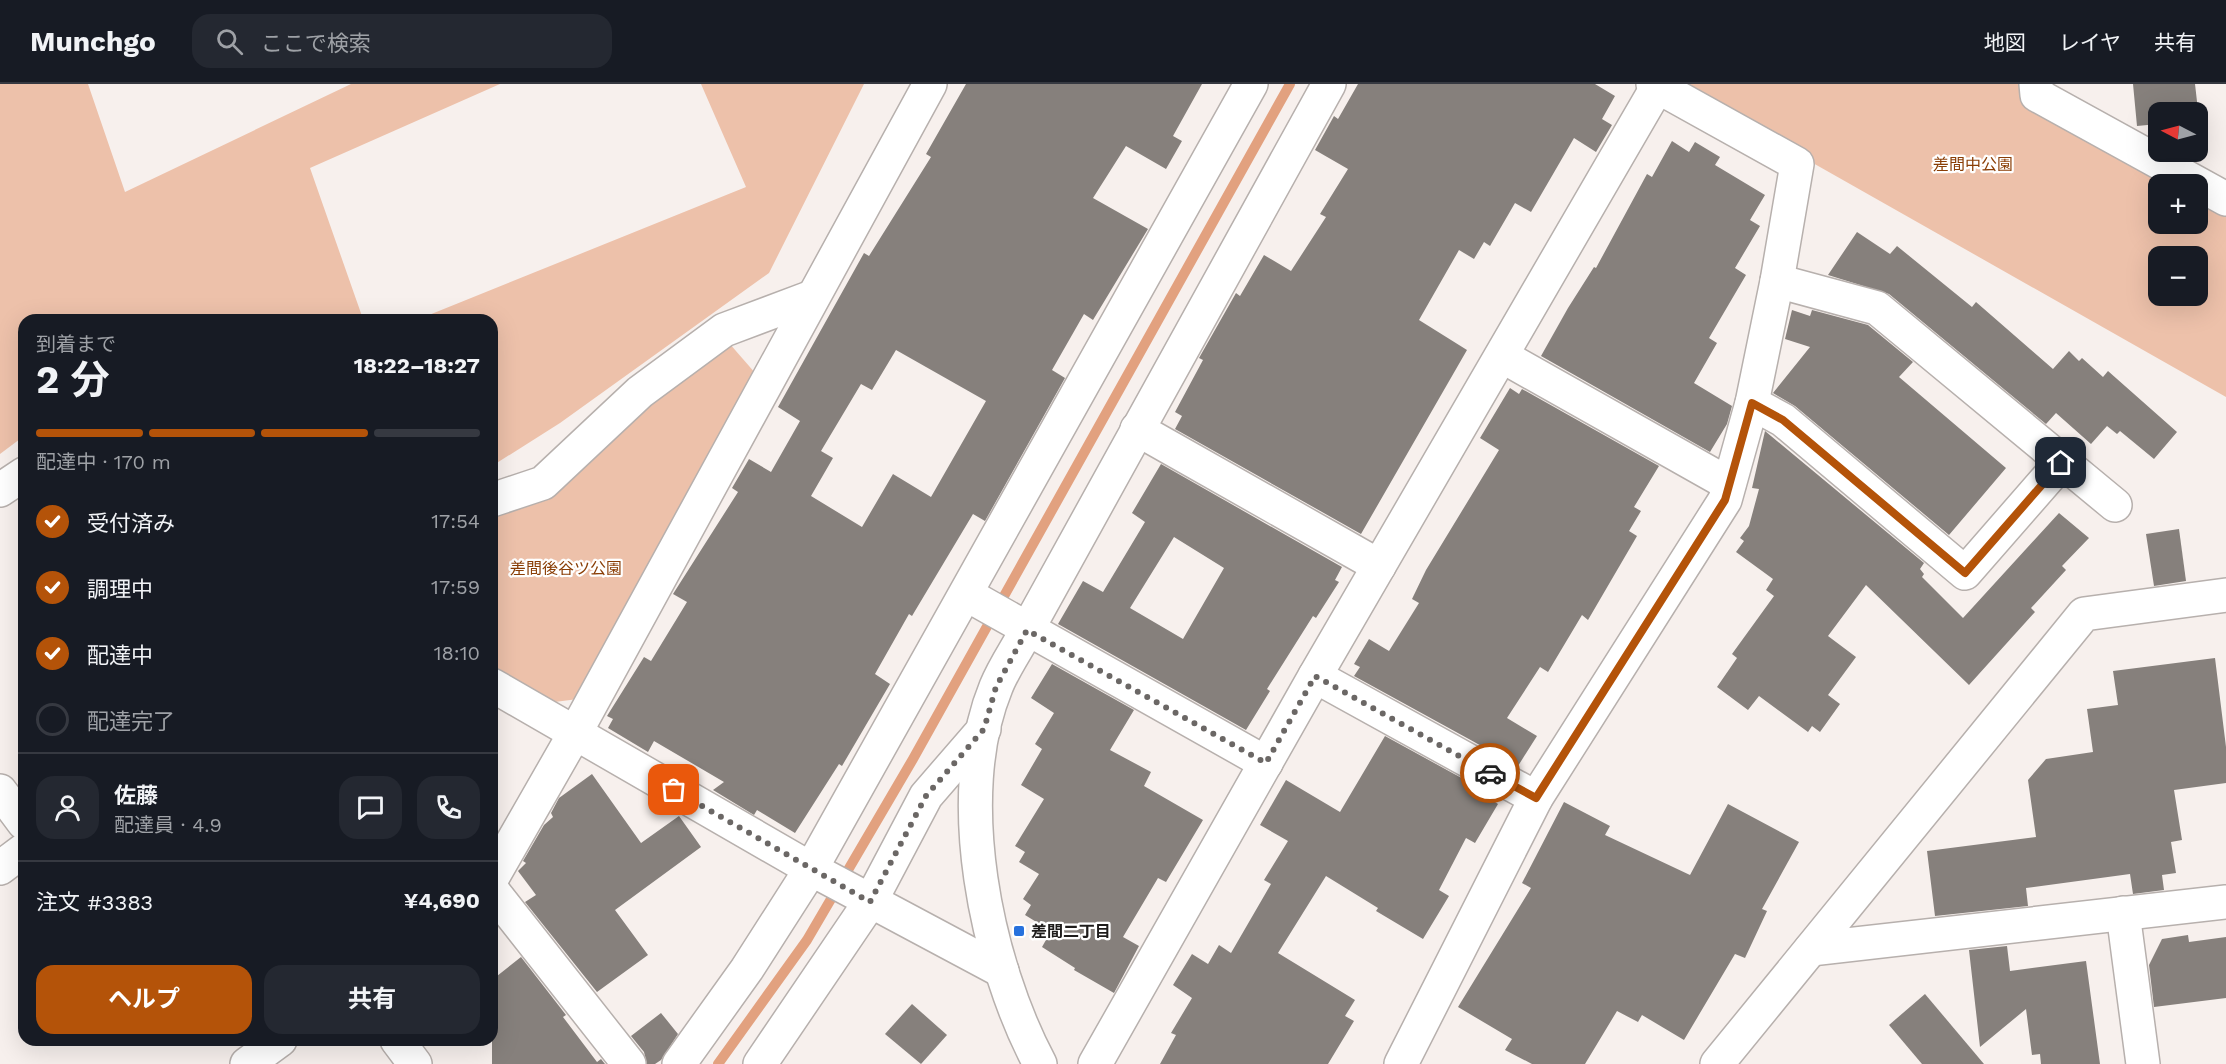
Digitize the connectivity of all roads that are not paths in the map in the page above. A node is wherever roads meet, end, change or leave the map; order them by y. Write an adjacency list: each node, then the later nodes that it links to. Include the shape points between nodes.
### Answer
1 (930, 84): 8 (street)
2 (1251, 84): 19 (street)
3 (1329, 84): 11 (street)
4 (2036, 84): 6 (street, via 2037,95)
5 (1656, 85): 7 (street, via 1797,164); 9 (street)
6 (2226, 199)
7 (1777, 281): 10 (street); 12 (street, via 1877,308)
8 (812, 297): 16 (street, via 724,330 640,392 543,483); 25 (street)
9 (1502, 356): 14 (street); 18 (street)
10 (1752, 403): 12 (street, via 1783,420 1965,573); 14 (street)
11 (1137, 429): 18 (street); 21 (street)
12 (2061, 463): 17 (street)
13 (18, 478): 15 (street)
14 (1729, 484): 28 (street, via 1725,500)
15 (0, 490)
16 (498, 498)
17 (2115, 505)
18 (1379, 566): 22 (street)
19 (966, 594): 21 (street); 33 (street)
20 (2226, 595): 38 (street, via 2084,614)
21 (1027, 630): 24 (street, via 996,687); 26 (street)
22 (1315, 676): 26 (street); 28 (street)
23 (498, 688): 25 (street)
24 (984, 729): 35 (street, via 926,796); 39 (street, via 978,772 977,846 984,908)
25 (575, 733): 32 (street); 33 (street)
26 (1266, 763): 48 (street)
27 (0, 791): 29 (street)
28 (1536, 798): 49 (street)
29 (18, 816)
30 (18, 854): 31 (street)
31 (0, 868)
32 (498, 868)
33 (811, 869): 35 (street); 45 (street, via 747,969)
34 (498, 898): 44 (street)
35 (870, 902): 39 (street); 46 (street)
36 (2226, 902): 37 (street)
37 (2123, 914): 38 (street); 51 (street)
38 (1811, 949): 50 (street)
39 (1002, 972): 47 (street)
40 (272, 1046): 42 (street)
41 (402, 1046): 43 (street)
42 (247, 1064)
43 (415, 1064)
44 (629, 1064)
45 (679, 1064)
46 (760, 1064)
47 (1040, 1064)
48 (1095, 1064)
49 (1401, 1064)
50 (1717, 1064)
51 (2143, 1064)

